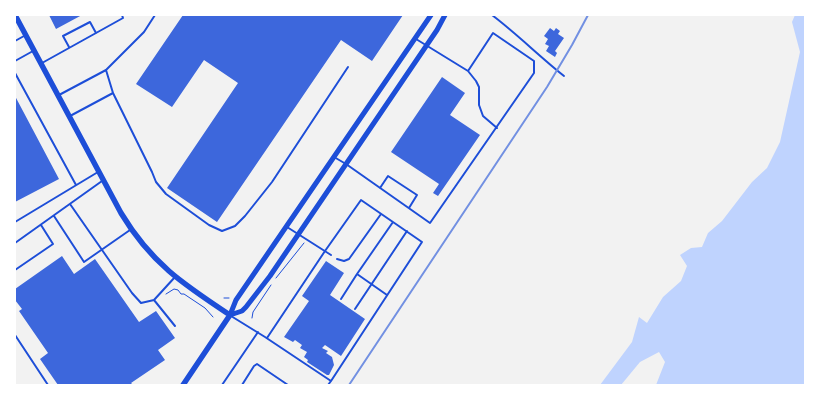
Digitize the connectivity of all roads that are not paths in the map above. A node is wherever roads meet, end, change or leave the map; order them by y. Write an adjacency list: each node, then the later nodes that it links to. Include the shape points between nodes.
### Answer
1 (15, 15): 8 (main road)
2 (122, 15): 7 (lane, via 124,18)
3 (155, 15): 17 (lane, via 144,32)
4 (430, 15): 9 (street)
5 (445, 15): 11 (street)
6 (492, 15): 20 (lane)
7 (96, 33): 12 (lane); 12 (lane, via 90,22 64,36)
8 (26, 35): 10 (lane); 13 (main road)
9 (415, 38): 11 (lane); 25 (street)
10 (15, 41)
11 (427, 45): 18 (lane); 26 (street)
12 (69, 47): 15 (lane)
13 (34, 51): 14 (lane); 15 (main road)
14 (15, 61)
15 (40, 63): 22 (main road)
16 (348, 66): 21 (lane, via 272,182 236,226 222,231 209,225 166,194 156,182)
17 (106, 70): 21 (lane); 22 (lane)
18 (467, 70): 24 (lane, via 476,81 483,116); 24 (lane, via 493,33 534,61 534,73)
19 (15, 73): 29 (lane)
20 (564, 76)
21 (113, 93): 23 (lane)
22 (58, 95): 23 (main road)
23 (69, 117): 27 (main road)
24 (497, 128): 32 (lane, via 430,223)
25 (334, 157): 26 (lane); 38 (street)
26 (346, 164): 30 (lane); 41 (street)
27 (99, 172): 28 (main road); 29 (lane)
28 (104, 181): 31 (lane); 39 (main road)
29 (76, 186): 35 (lane)
30 (380, 188): 32 (lane); 32 (lane, via 388,176 417,195)
31 (70, 204): 34 (lane); 43 (lane)
32 (409, 208)
33 (381, 214): 36 (lane); 44 (lane, via 361,200); 46 (lane, via 349,259 344,261)
34 (54, 216): 37 (lane); 43 (lane, via 84,262)
35 (15, 222)
36 (393, 222): 40 (lane); 48 (lane)
37 (41, 225): 42 (lane); 47 (lane, via 53,244)
38 (286, 227): 41 (lane); 55 (street, via 236,300)
39 (131, 229): 43 (lane); 49 (main road, via 150,254)
40 (407, 231): 50 (lane); 51 (lane, via 422,242)
41 (298, 235): 44 (lane); 55 (street, via 246,307)
42 (15, 243)
43 (102, 250): 53 (lane, via 142,303)
44 (325, 251): 45 (lane); 59 (lane)
45 (331, 255)
46 (337, 258)
47 (15, 270)
48 (357, 274): 50 (lane); 52 (lane)
49 (176, 277): 53 (lane); 55 (main road)
50 (372, 284): 51 (lane); 54 (lane)
51 (387, 295): 60 (lane)
52 (341, 299)
53 (154, 300): 56 (lane)
54 (355, 308)
55 (230, 315): 57 (lane); 62 (main road)
56 (176, 326)
57 (258, 332): 59 (lane); 63 (lane)
58 (15, 335): 61 (lane)
59 (267, 338): 60 (lane)
60 (330, 381): 66 (lane)
61 (48, 385)
62 (183, 385)
63 (222, 385)
64 (242, 385): 65 (lane, via 257,364)
65 (288, 385)
66 (328, 385)

